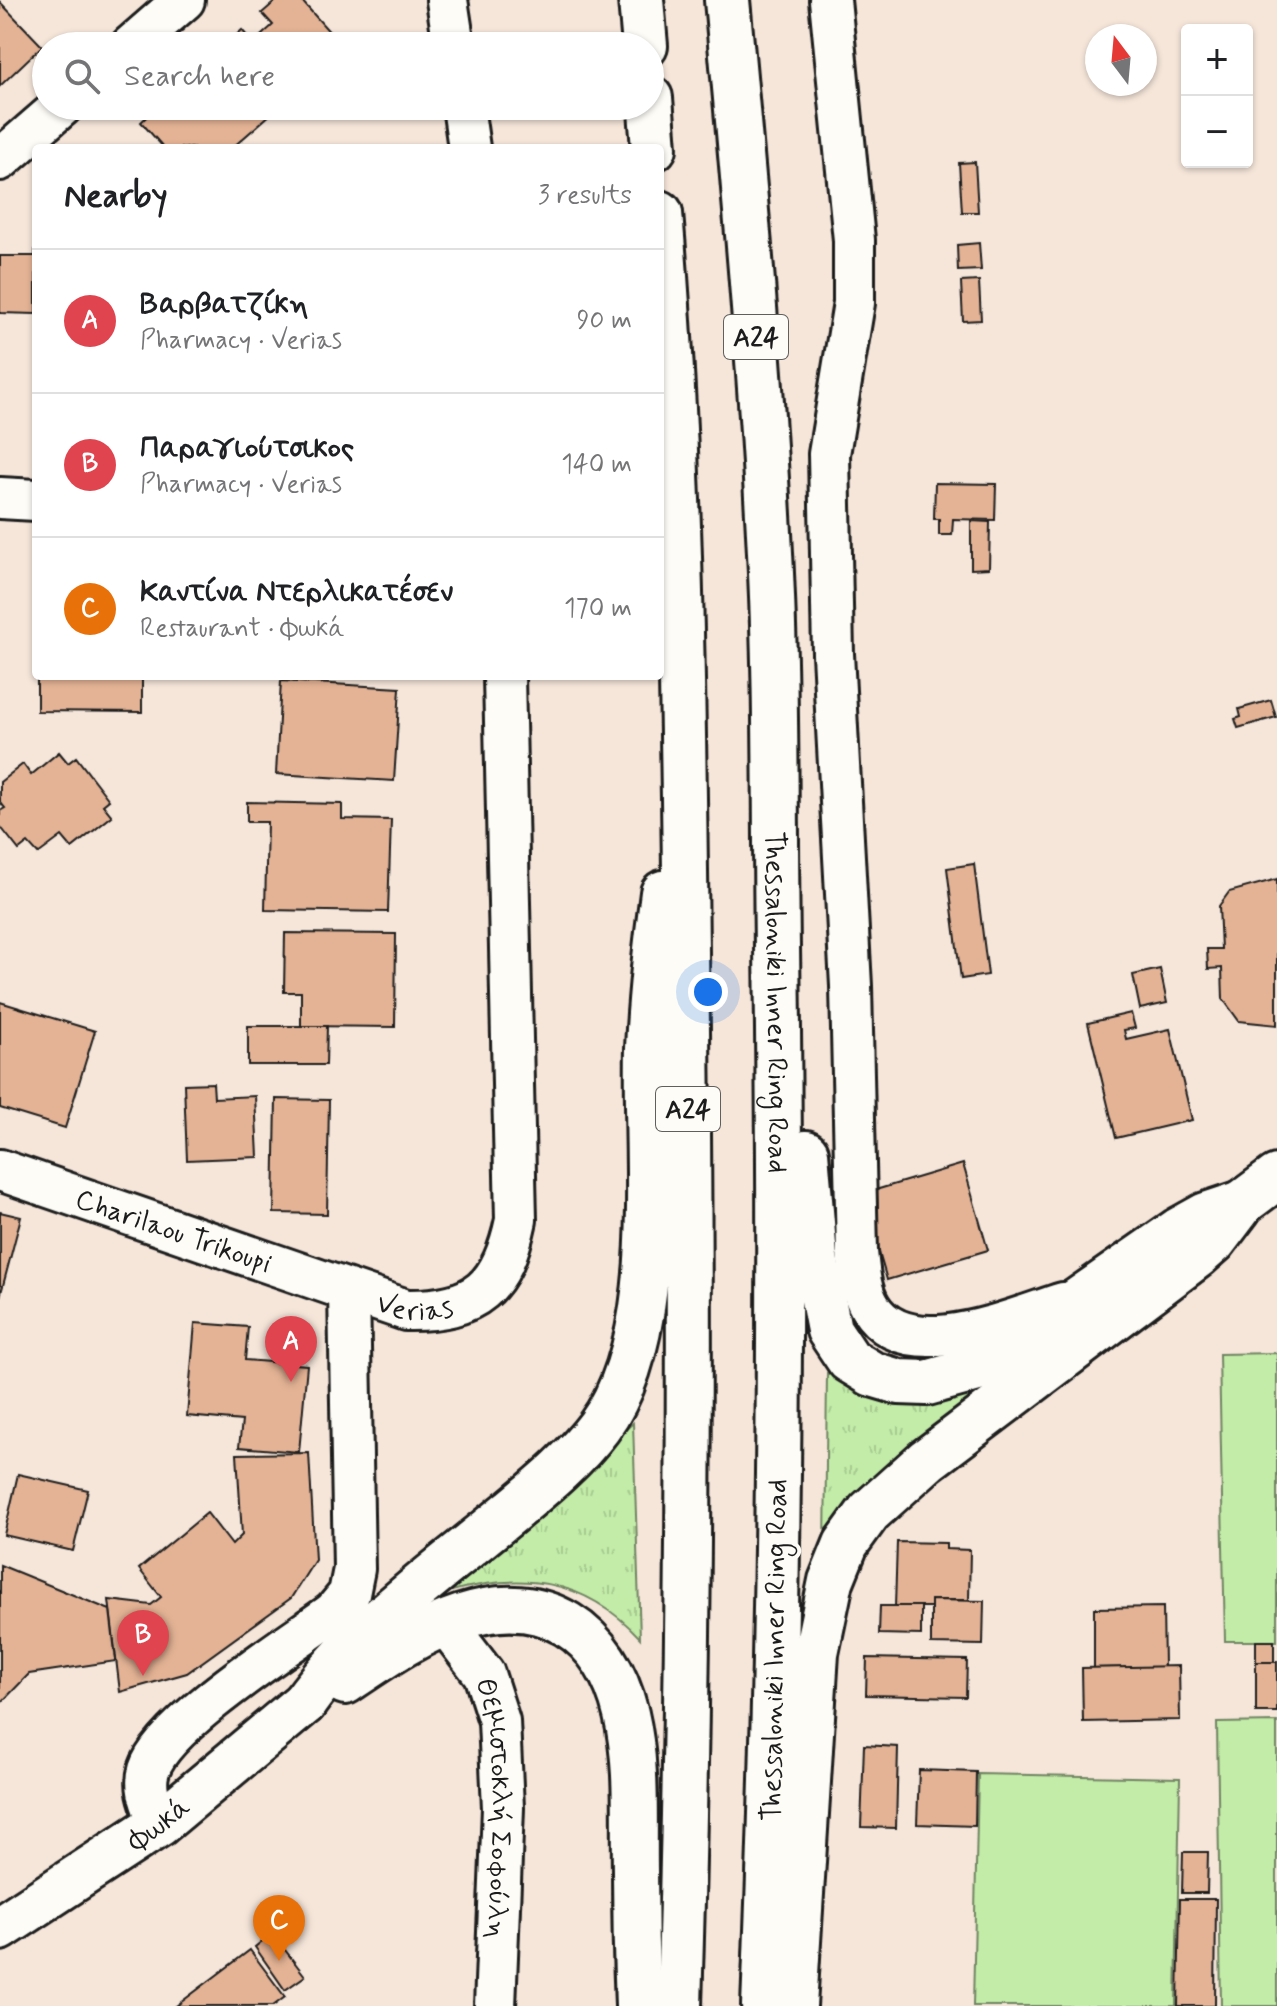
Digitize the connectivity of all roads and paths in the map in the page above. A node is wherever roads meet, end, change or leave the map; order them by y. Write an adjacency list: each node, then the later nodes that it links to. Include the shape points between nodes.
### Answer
1 (184, 0): 6 (street)
2 (447, 0): 7 (street)
3 (641, 0): 8 (main road)
4 (727, 0): 18 (main road, Thessaloniki Inner Ring Road / Α24, via 771,556)
5 (830, 0): 25 (street, via 854,240 854,303 829,454 862,1288 880,1318 899,1329 941,1336 964,1335)
6 (147, 32)
7 (452, 32)
8 (644, 32)
9 (46, 120): 14 (street)
10 (465, 120): 12 (street)
11 (652, 120): 13 (main road)
12 (468, 144)
13 (654, 144)
14 (0, 160)
15 (664, 279): 20 (main road, Α24, via 682,577)
16 (0, 498): 17 (street)
17 (32, 500)
18 (773, 675): 25 (main road, via 785,724 793,805 809,1213 829,1330 849,1360 872,1374 927,1383 981,1368); 33 (main road, Thessaloniki Inner Ring Road / Α24, via 779,1126)
19 (504, 680): 24 (street, Verias, via 516,1220 508,1257 492,1283 465,1302 435,1311 406,1310)
20 (683, 744): 27 (main road, via 648,1047 646,1287 639,1335 624,1380 579,1450 371,1630 326,1672); 32 (main road, Α24, via 689,1543)
21 (0, 1170): 24 (street, Charilaou Trikoupi)
22 (1277, 1177): 23 (main road)
23 (1242, 1203): 25 (main road, via 1179,1230); 34 (main road, via 1197,1256 891,1491 846,1544 831,1581 816,1653)
24 (349, 1291): 28 (street, Verias, via 354,1569 349,1594 334,1612 202,1710 160,1751 147,1781)
25 (1089, 1295)
26 (445, 1623): 27 (main road); 30 (street, Θεμιστοκλή Σοφούλη, via 484,1674 499,1721 503,1808); 31 (main road, via 503,1608 541,1611 580,1632 607,1668 625,1713 633,1764)
27 (304, 1703): 28 (main road, Φωκά)
28 (159, 1824): 29 (main road, Φωκά)
29 (0, 1928)
30 (495, 2006)
31 (638, 2006)
32 (679, 2006)
33 (764, 2006)
34 (794, 2006)

